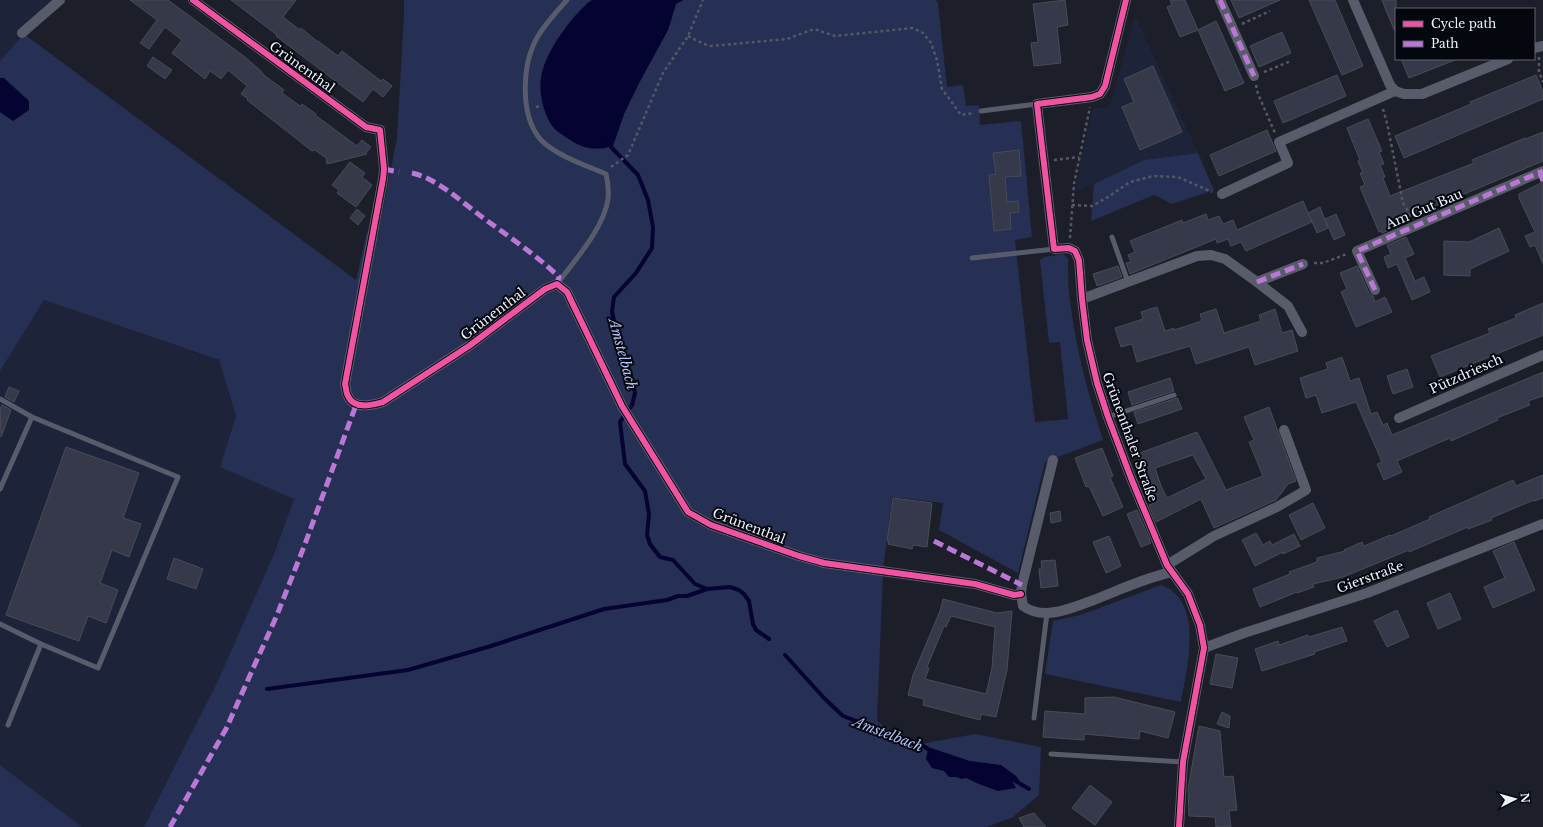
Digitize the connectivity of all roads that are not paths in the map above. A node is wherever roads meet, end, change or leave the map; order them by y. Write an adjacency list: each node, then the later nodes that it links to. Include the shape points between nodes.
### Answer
1 (60, 0): 7 (street)
2 (194, 0): 21 (street, Grünenthal, via 366,127 380,130 383,179 345,384 348,397 356,405 366,406 383,402 469,346 545,288)
3 (567, 0): 21 (lane, via 538,36 533,50 526,76 530,120 542,140 560,154 606,174 608,192 606,207 596,229)
4 (1126, 0): 11 (street, via 1105,86 1100,94)
5 (1220, 0): 9 (street)
6 (1353, 0): 10 (street, via 1390,85)
7 (22, 33)
8 (1506, 60): 10 (street, via 1422,94)
9 (1254, 76)
10 (1395, 91): 14 (street, via 1279,142 1288,163)
11 (1037, 104): 12 (lane); 16 (street)
12 (982, 111)
13 (1542, 175): 22 (street, Am Gut Bau, via 1357,251)
14 (1222, 194)
15 (1112, 237): 19 (lane)
16 (1054, 249): 17 (lane); 23 (street, Grünenthaler Straße, via 1068,248 1075,251 1079,260)
17 (972, 258)
18 (1303, 264): 20 (street)
19 (1128, 282): 20 (street, via 1197,256 1211,255 1225,259); 23 (street)
20 (1257, 282): 24 (street, via 1288,306)
21 (557, 284): 36 (street, Grünenthal, via 567,292 622,406 688,512 712,525 824,563 975,584 1014,595)
22 (1375, 290)
23 (1082, 299): 28 (street, Grünenthaler Straße, via 1087,340)
24 (1302, 332)
25 (1543, 355): 30 (street, Pützdriesch)
26 (1174, 396): 28 (lane)
27 (0, 400): 29 (lane)
28 (1108, 417): 35 (street, Grünenthaler Straße)
29 (32, 418): 33 (lane); 39 (lane, via 178,477 98,668)
30 (1399, 418)
31 (1284, 430): 35 (street, via 1306,490 1277,507 1214,536)
32 (1053, 460): 36 (street)
33 (0, 489)
34 (1543, 524): 40 (street, Gierstraße, via 1367,593)
35 (1169, 568): 37 (street, via 1076,606); 40 (street, Grünenthaler Straße, via 1188,594 1200,625)
36 (1021, 594): 37 (street, via 1023,606 1031,611)
37 (1047, 613): 41 (lane)
38 (0, 624): 39 (lane)
39 (41, 644): 42 (lane)
40 (1204, 648): 44 (street, Grünenthaler Straße)
41 (1034, 718)
42 (8, 725)
43 (1051, 754): 44 (lane)
44 (1183, 762): 45 (street, Grünenthaler Straße)
45 (1179, 827)

